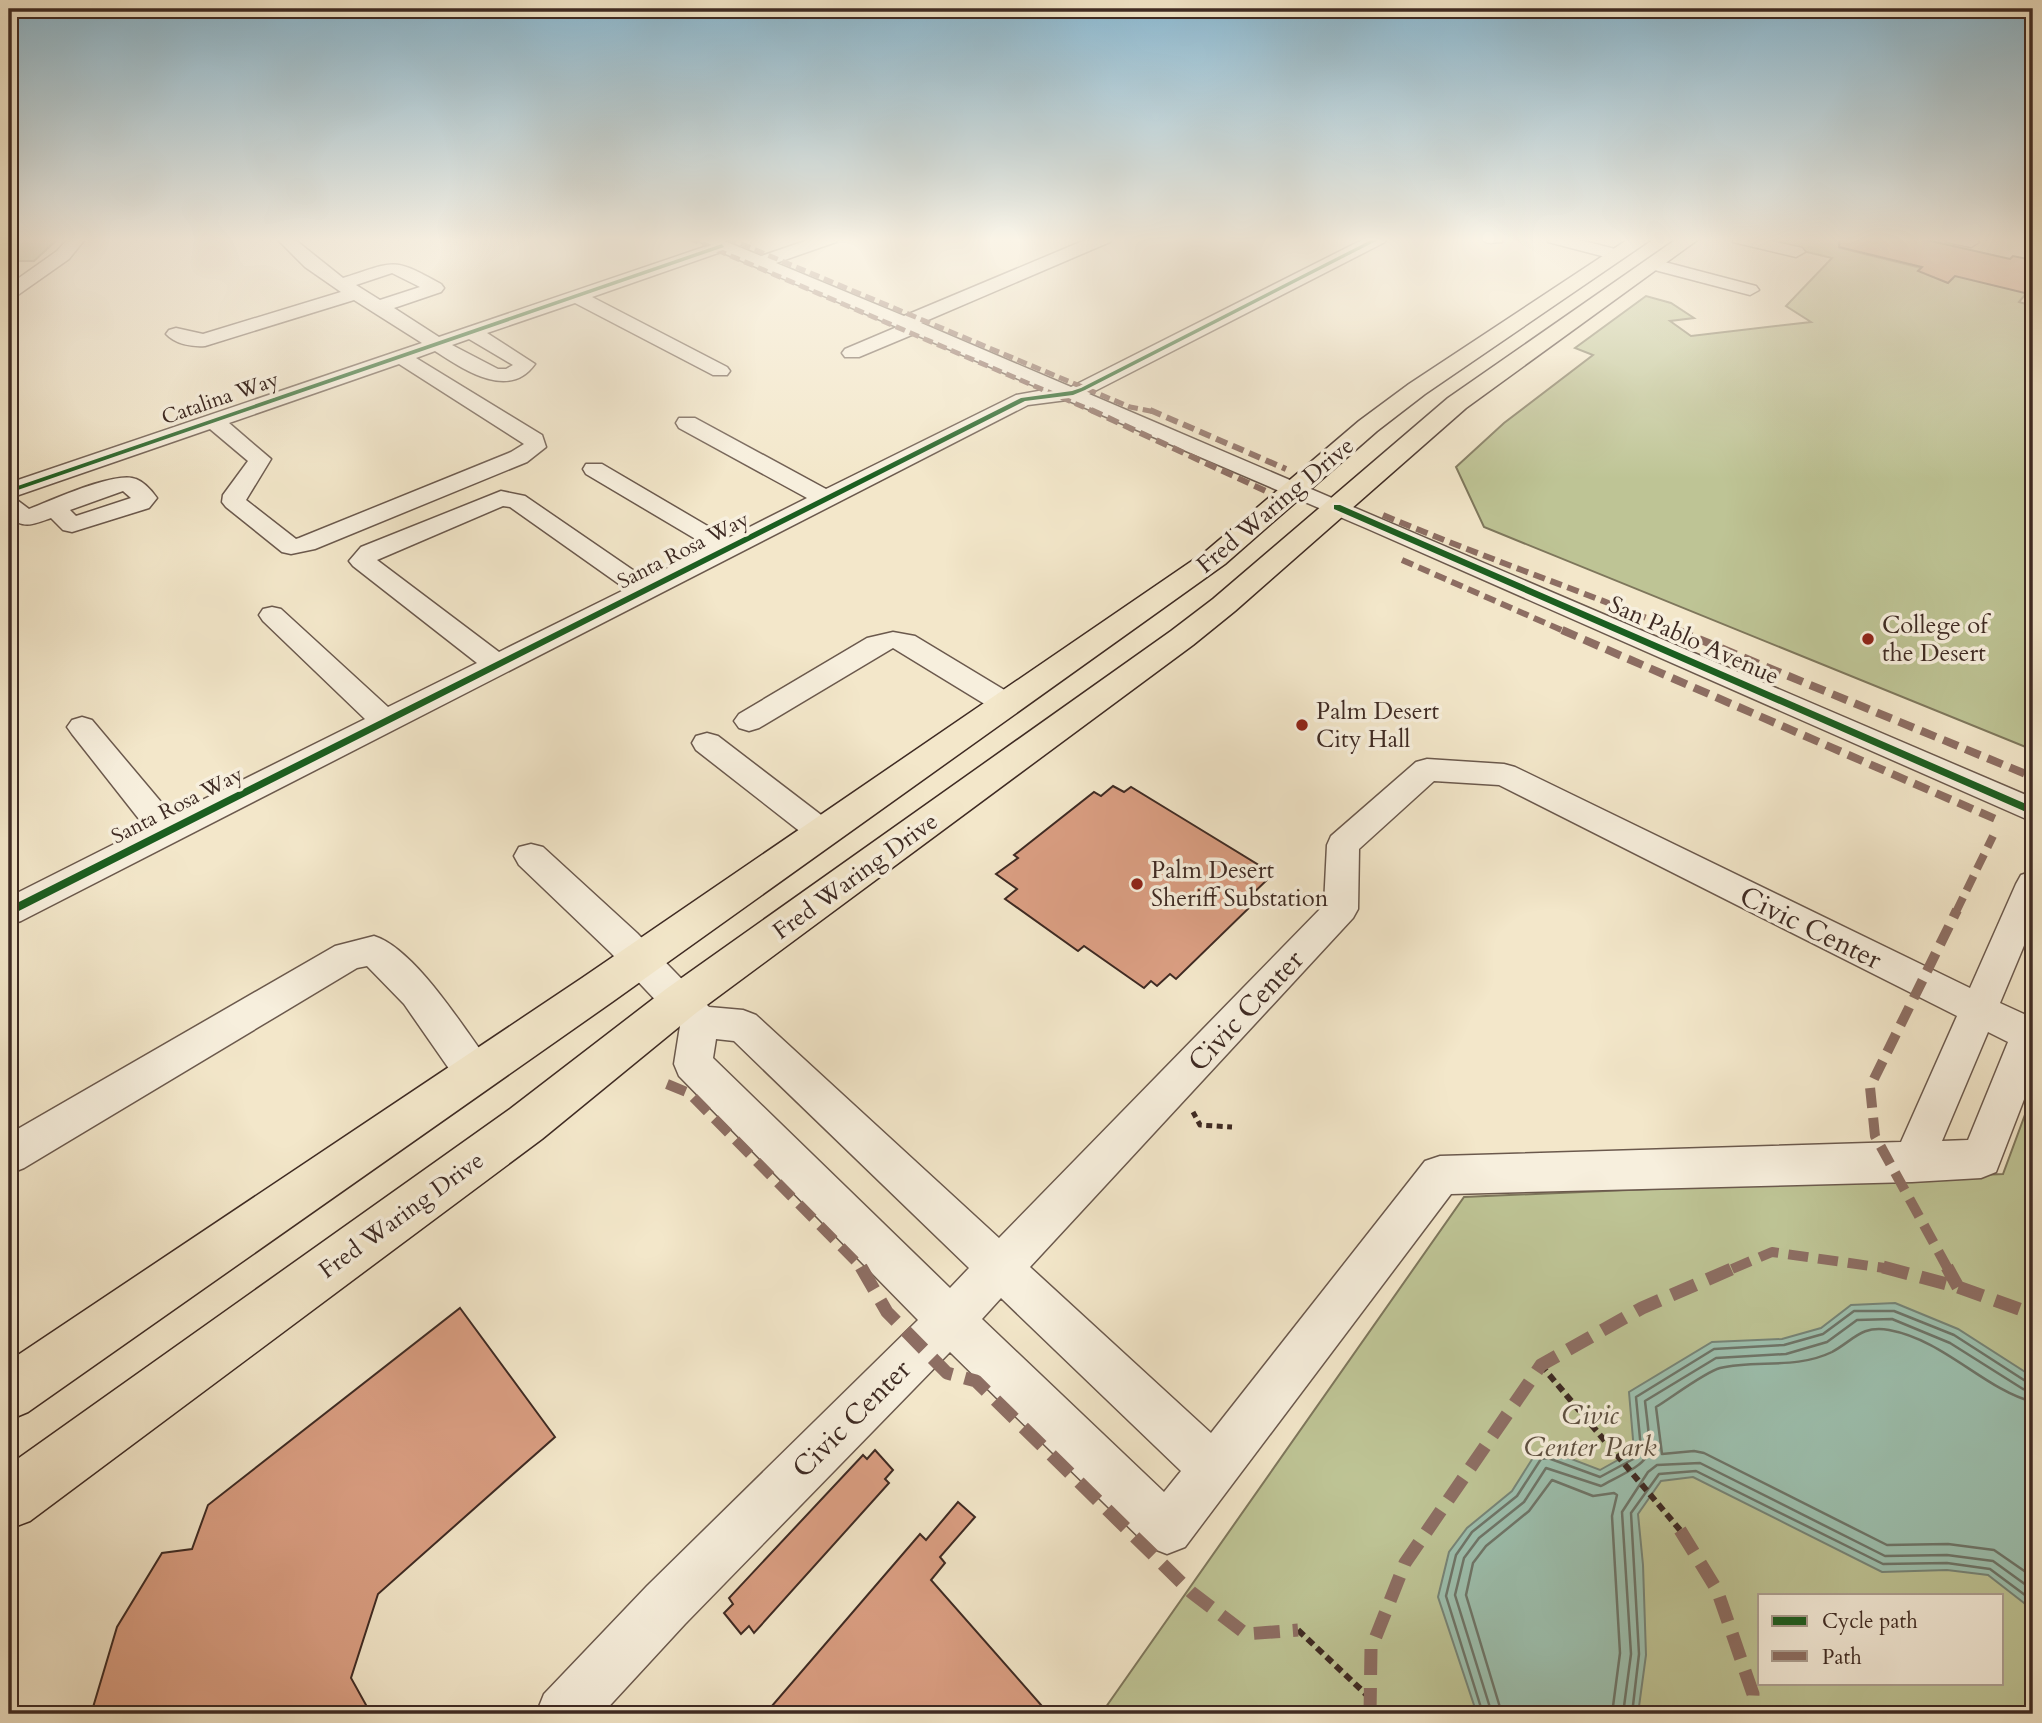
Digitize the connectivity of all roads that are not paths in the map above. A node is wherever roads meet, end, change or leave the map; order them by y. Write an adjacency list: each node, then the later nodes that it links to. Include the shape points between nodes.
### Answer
1 (265, 318): 12 (street, via 205,340)
2 (397, 318): 13 (street)
3 (511, 318): 11 (street, Catalina Way)
4 (619, 318): 16 (street)
5 (894, 318): 10 (street, San Pablo Avenue)
6 (925, 318): 10 (street)
7 (1220, 318): 17 (street, Santa Rosa Way)
8 (1522, 318): 21 (main road, Fred Waring Drive, via 1417,389)
9 (1576, 318): 24 (main road, Fred Waring Drive, via 1457,402)
10 (910, 325): 14 (street); 17 (street, San Pablo Avenue)
11 (471, 332): 13 (street, Catalina Way); 13 (street, via 525,364 521,371 493,374)
12 (176, 334)
13 (438, 344): 15 (street, Catalina Way)
14 (852, 353)
15 (400, 356): 18 (street, Catalina Way); 18 (street, via 534,440 535,447 291,547 234,502 260,458)
16 (720, 371)
17 (1073, 393): 21 (street, San Pablo Avenue); 23 (street, Santa Rosa Way, via 1023,399)
18 (213, 421): 22 (street, Catalina Way)
19 (687, 423): 23 (street)
20 (594, 469): 27 (street)
21 (1294, 489): 24 (street, San Pablo Avenue); 31 (main road, Fred Waring Drive, via 1215,558)
22 (9, 491)
23 (826, 499): 27 (street, Santa Rosa Way)
24 (1338, 507): 36 (street, San Pablo Avenue); 44 (main road, Fred Waring Drive, via 1182,638)
25 (54, 508): 26 (street)
26 (14, 516)
27 (729, 549): 28 (street, Santa Rosa Way)
28 (646, 590): 30 (street, Santa Rosa Way); 30 (street, via 517,501 501,498 370,552 362,561)
29 (272, 615): 33 (street)
30 (498, 665): 33 (street, Santa Rosa Way)
31 (1006, 704): 32 (street, via 905,642 893,640 877,644); 38 (main road, Fred Waring Drive)
32 (749, 721)
33 (386, 722): 37 (street, Santa Rosa Way)
34 (82, 727): 37 (street)
35 (707, 743): 38 (street)
36 (2033, 811)
37 (167, 832): 41 (street, Santa Rosa Way)
38 (822, 832): 42 (main road, Fred Waring Drive)
39 (531, 856): 42 (street)
40 (2033, 884): 43 (street)
41 (9, 912)
42 (639, 959): 44 (street); 46 (main road, Fred Waring Drive)
43 (1979, 1010): 45 (street, Civic Center); 48 (street); 49 (street, Civic Center, via 1504,775 1427,770 1343,845 1341,908)
44 (690, 1012): 49 (street, via 743,1027); 50 (street, via 693,1064); 53 (main road, Fred Waring Drive, via 526,1124)
45 (2032, 1031): 48 (street, via 1981,1159)
46 (475, 1074): 47 (street, via 417,993 374,950 348,956); 51 (main road, Fred Waring Drive)
47 (9, 1155)
48 (1912, 1163): 52 (street, via 1440,1175)
49 (1001, 1267): 50 (street, Civic Center); 52 (street)
50 (950, 1320): 52 (street, via 1167,1529); 54 (street, Civic Center)
51 (9, 1392)
52 (1212, 1467)
53 (9, 1500)
54 (564, 1714)

